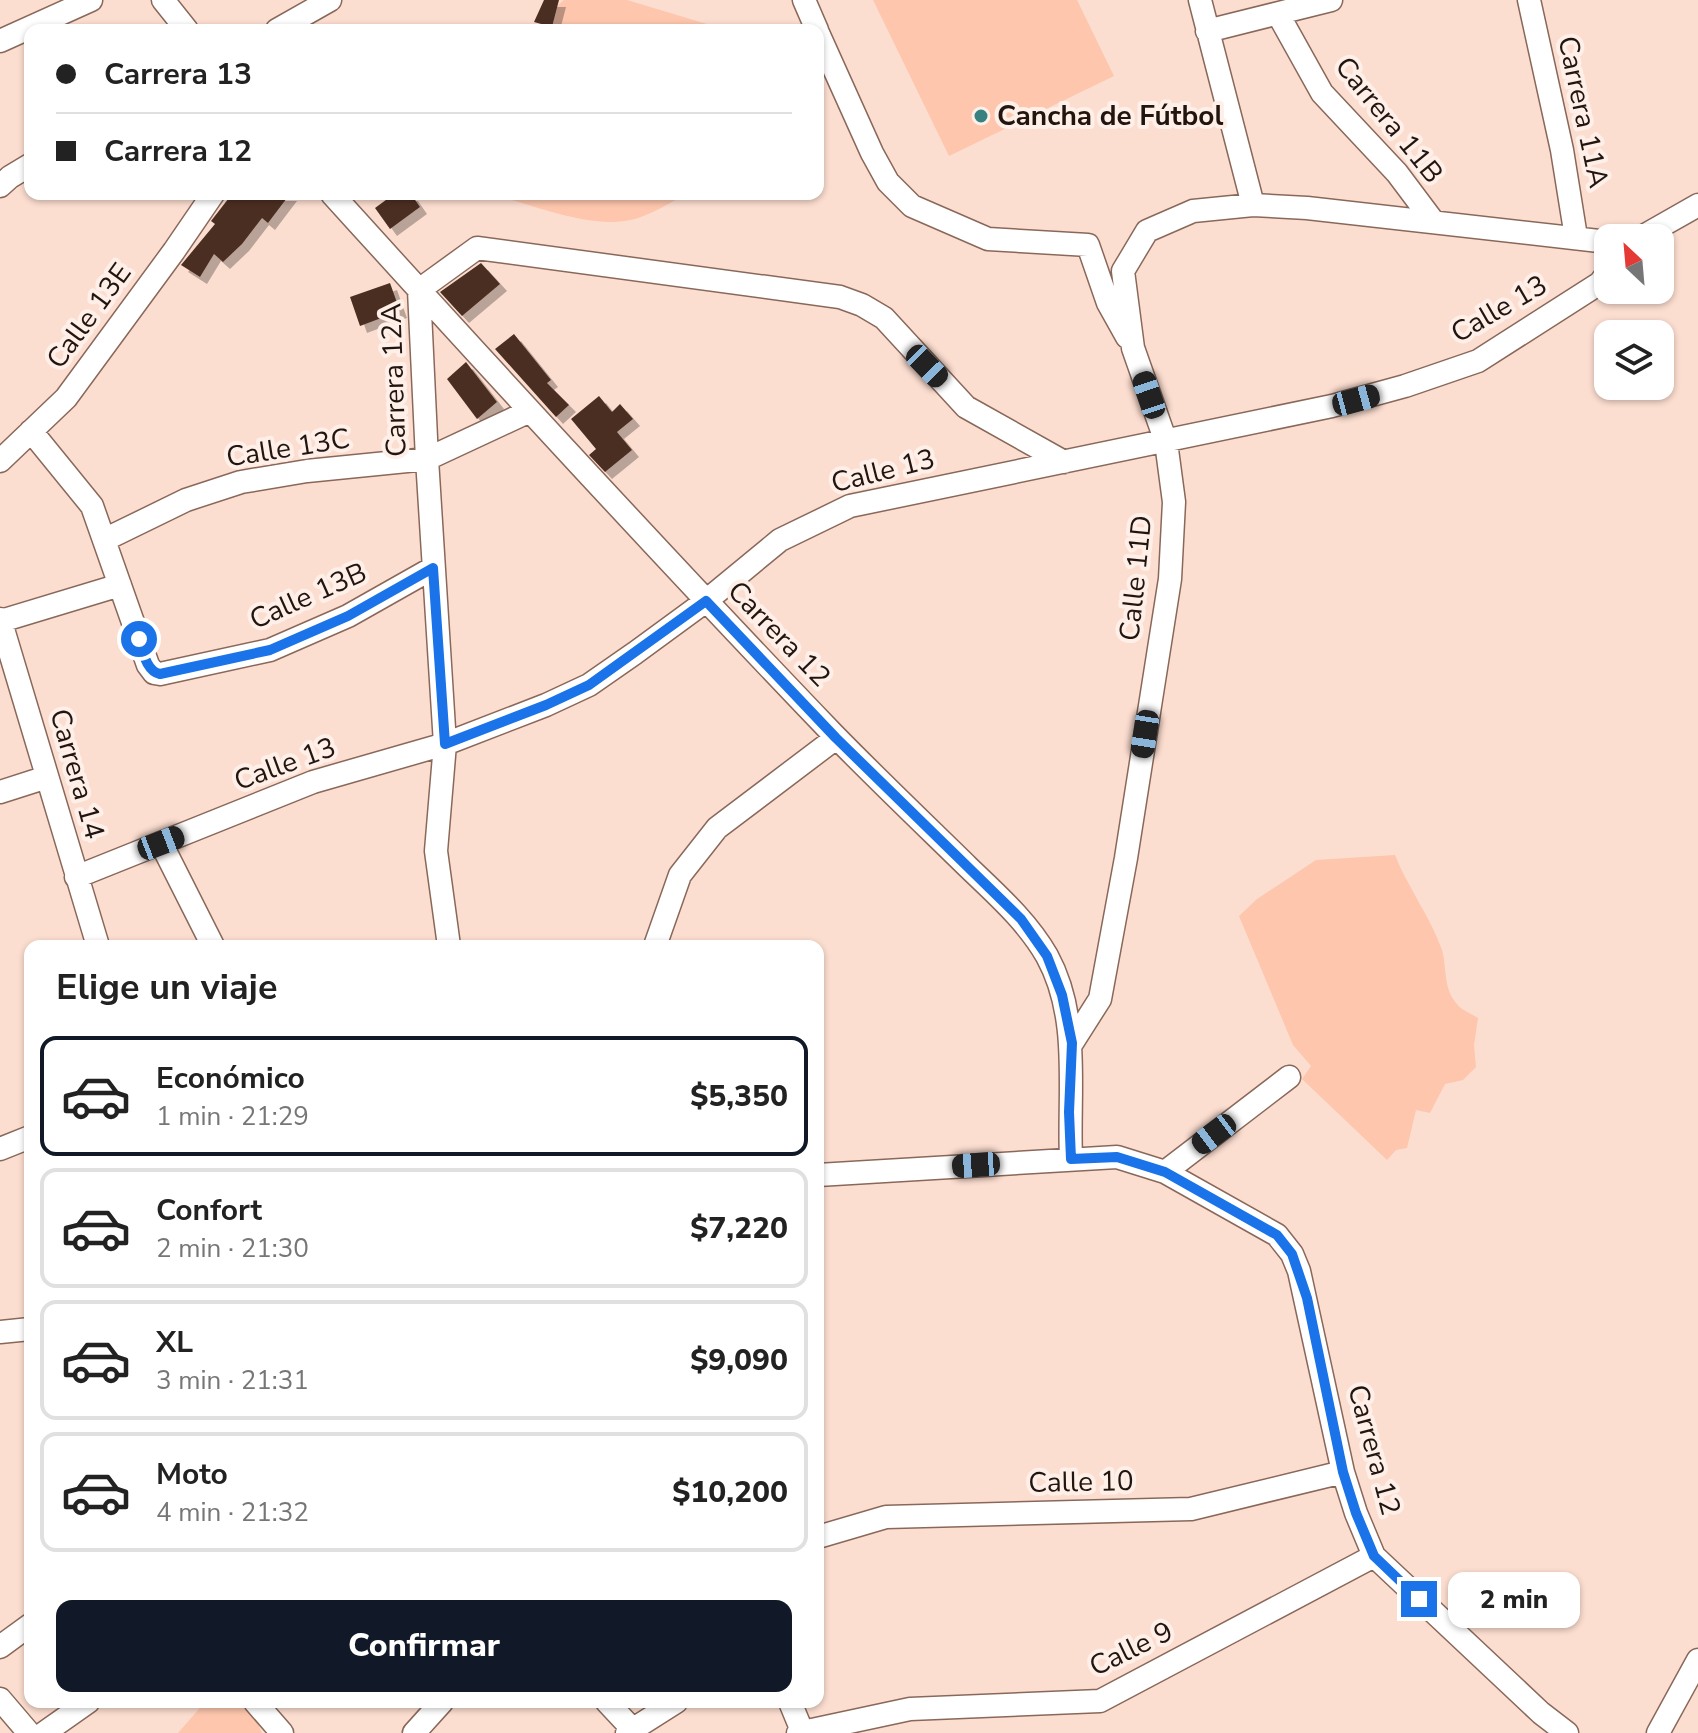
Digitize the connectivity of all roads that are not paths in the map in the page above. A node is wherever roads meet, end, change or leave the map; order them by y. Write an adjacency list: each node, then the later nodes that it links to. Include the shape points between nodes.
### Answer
1 (91, 0): 9 (street)
2 (163, 0): 10 (street)
3 (330, 0): 11 (street)
4 (804, 0): 12 (street)
5 (1200, 0): 14 (street)
6 (1331, 0): 8 (street)
7 (1529, 0): 25 (street, Carrera 11A)
8 (1278, 14): 14 (street); 23 (street, Carrera 11B, via 1322,93 1397,173)
9 (38, 24)
10 (182, 24)
11 (288, 24)
12 (814, 24)
13 (24, 30): 15 (street)
14 (1207, 31): 21 (street)
15 (0, 41)
16 (824, 46): 29 (street, via 888,182 912,206 988,239 1088,245 1108,303)
17 (24, 167): 18 (street)
18 (3, 174)
19 (209, 200): 31 (street, Calle 13E, via 66,398)
20 (337, 200): 28 (street, Carrera 12)
21 (1253, 205): 23 (street, Calle 11D); 29 (street, Calle 11D, via 1193,211 1147,231 1123,271)
22 (1697, 206): 24 (street)
23 (1433, 221): 25 (street, Calle 11D)
24 (1665, 224)
25 (1576, 237): 26 (street, Calle 11D)
26 (1594, 240)
27 (1594, 287): 32 (street, Calle 13, via 1478,361 1332,406)
28 (419, 290): 30 (street, Carrera 12); 33 (street, Carrera 12A); 35 (street, Carrera 12A, via 477,248 840,297 884,318 966,407)
29 (1133, 348): 32 (street, Calle 11D)
30 (530, 411): 33 (street, Calle 13C); 39 (street, Carrera 12)
31 (31, 431): 34 (street, Calle 13E); 36 (street, via 92,506)
32 (1166, 442): 35 (street, Calle 13); 51 (street, Calle 11D, via 1174,502 1170,579 1100,999)
33 (427, 459): 36 (street, Calle 13C, via 241,482 186,500); 37 (street, Carrera 12A)
34 (0, 461)
35 (1064, 462): 39 (street, Calle 13, via 850,506 780,540)
36 (104, 540): 38 (street)
37 (433, 568): 38 (street, Calle 13B, via 348,616 270,650 160,674 148,665); 42 (street, Carrera 12A)
38 (120, 585): 40 (street)
39 (706, 601): 41 (street, Carrera 12); 42 (street, Calle 13, via 589,685)
40 (0, 620): 43 (street, Carrera 14)
41 (836, 738): 50 (street, via 717,828 680,875); 51 (street, Carrera 12, via 1021,919 1047,956)
42 (445, 744): 45 (street, Calle 13, via 313,782); 49 (street, Carrera 12A, via 436,851)
43 (47, 777): 44 (street); 46 (street, Carrera 14)
44 (0, 792)
45 (161, 843): 46 (street, Calle 13); 48 (street)
46 (76, 877): 47 (street, Carrera 14)
47 (96, 940)
48 (210, 940)
49 (448, 940)
50 (657, 940)
51 (1072, 1043): 55 (street, Carrera 12)
52 (1289, 1077): 56 (street)
53 (24, 1139): 54 (street)
54 (0, 1149)
55 (1071, 1159): 56 (street, Carrera 12, via 1117,1157); 57 (street, Carrera 12)
56 (1165, 1172): 60 (street, Carrera 12, via 1277,1235 1292,1254 1307,1298)
57 (824, 1175)
58 (24, 1330): 59 (street)
59 (0, 1332)
60 (1343, 1472): 61 (street, Calle 10, via 1191,1509 886,1517); 62 (street, Carrera 12)
61 (824, 1535)
62 (1374, 1556): 74 (street, Calle 9, via 1100,1701 910,1709); 79 (street, Carrera 12)
63 (24, 1629): 64 (street)
64 (0, 1647)
65 (1698, 1660): 80 (street)
66 (0, 1699): 75 (street)
67 (79, 1708): 76 (street)
68 (260, 1708): 77 (street)
69 (437, 1708): 78 (street)
70 (612, 1708): 73 (street)
71 (667, 1708): 73 (street)
72 (792, 1708): 74 (street)
73 (632, 1732)
74 (800, 1732)
75 (29, 1733)
76 (44, 1733)
77 (282, 1733)
78 (414, 1733)
79 (1567, 1733)
80 (1658, 1733)

